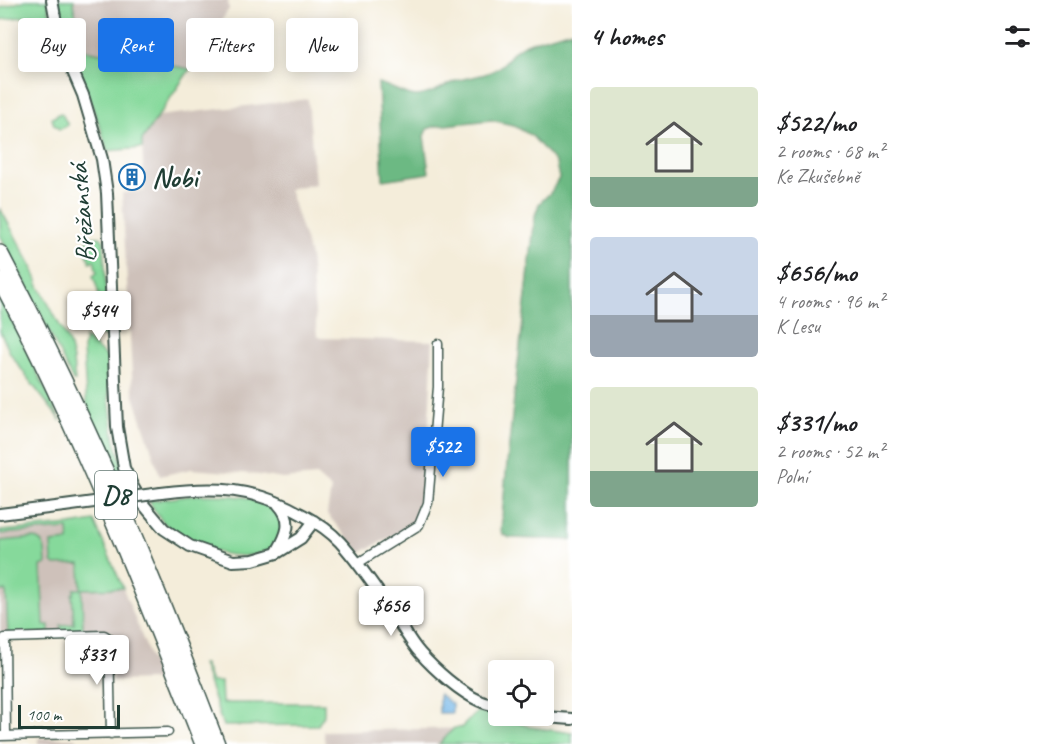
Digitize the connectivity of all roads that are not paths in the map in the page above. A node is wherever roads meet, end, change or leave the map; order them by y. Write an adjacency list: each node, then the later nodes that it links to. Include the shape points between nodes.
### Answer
1 (52, 0): 8 (street, Břežanská, via 59,39 82,95 106,182 117,427 124,468 143,504 164,529 190,546 233,561)
2 (0, 253): 17 (highway, D8, via 125,514)
3 (0, 280): 16 (highway, D8, via 101,494)
4 (438, 344): 9 (street, via 428,503 419,525)
5 (276, 502): 6 (street, bridge, via 242,492 195,489); 7 (street); 8 (street, via 287,522 287,534)
6 (0, 514)
7 (314, 521): 8 (street, Břežanská, via 301,538); 9 (street)
8 (277, 553)
9 (358, 563): 10 (street, via 419,652 450,682)
10 (488, 703)
11 (554, 718): 12 (street)
12 (572, 719)
13 (168, 732): 14 (street)
14 (111, 734): 15 (street); 15 (street, via 109,638 104,635 5,638)
15 (3, 736)
16 (203, 744)
17 (217, 744)

